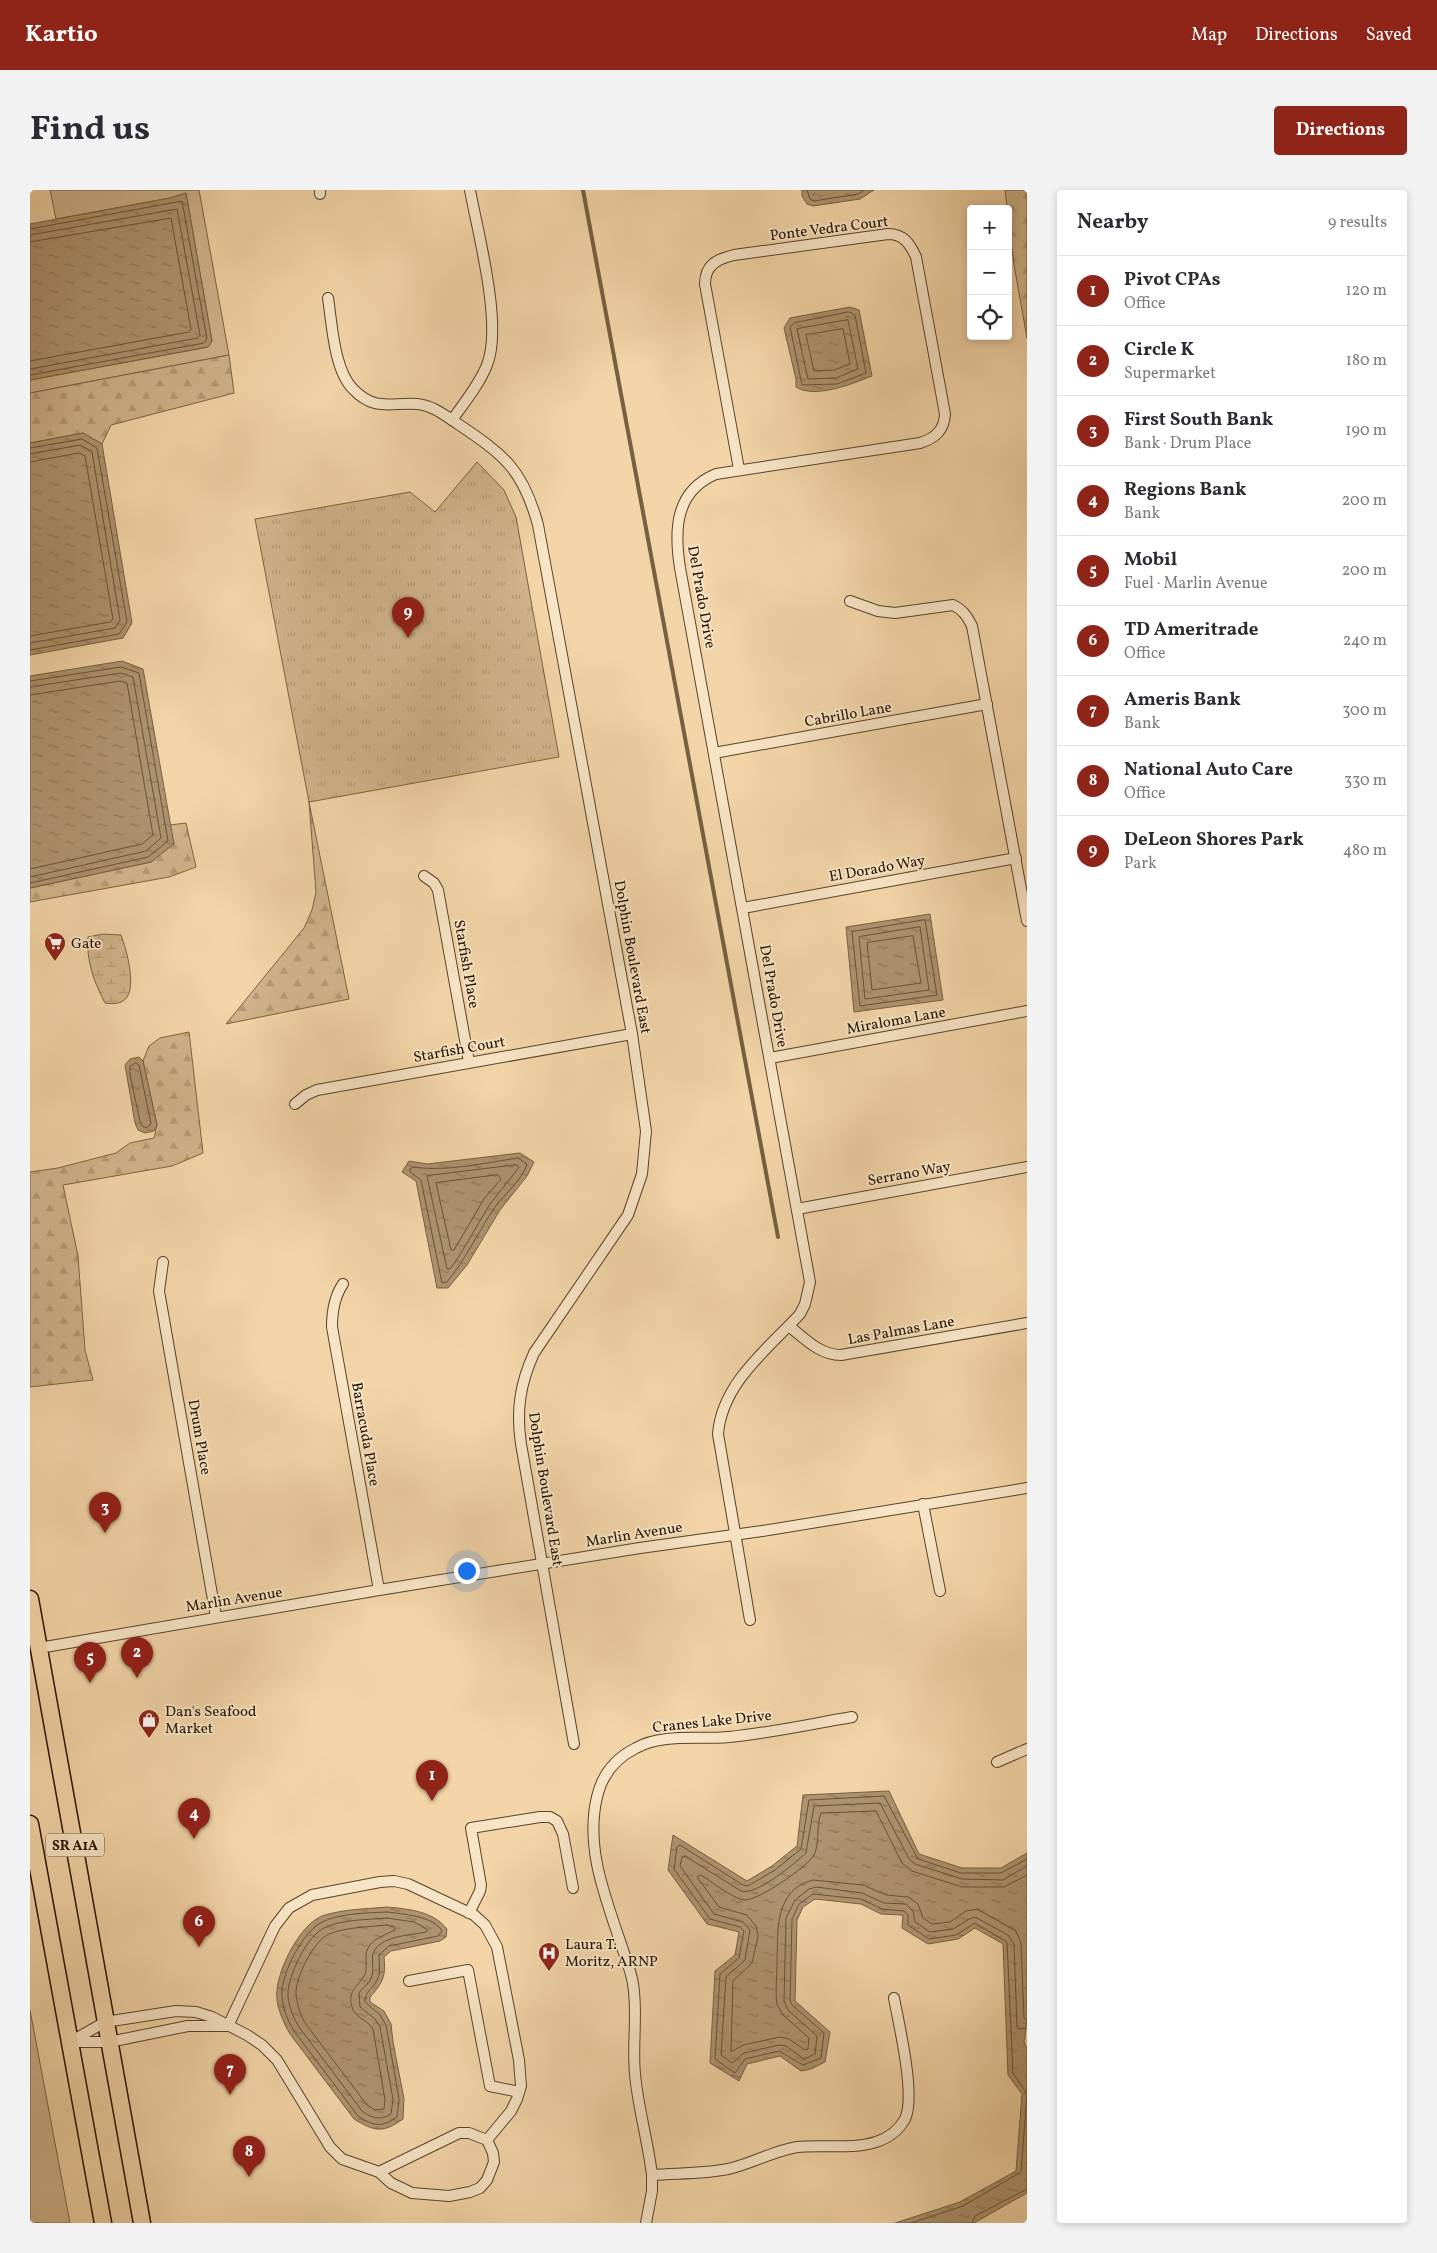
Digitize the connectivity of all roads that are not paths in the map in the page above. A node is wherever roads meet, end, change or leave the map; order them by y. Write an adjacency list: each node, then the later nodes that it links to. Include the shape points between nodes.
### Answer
1 (470, 190): 3 (street, via 492,311 493,343 488,364 477,385)
2 (328, 298): 3 (street, Dolphin Boulevard East, via 341,368 353,389 376,404 423,405)
3 (452, 420): 13 (street, Dolphin Boulevard East, via 503,456 531,500)
4 (739, 470): 4 (street, Ponte Vedra Court, via 920,443 942,429 945,414 916,257 899,235 734,255 722,258 708,269 706,290); 7 (street, Del Prado Drive, via 705,478 696,486 686,499 677,528 680,568)
5 (850, 601): 6 (street, via 878,612 894,613 944,605 961,609 972,626)
6 (987, 704): 7 (street, Cabrillo Lane); 8 (street)
7 (714, 753): 10 (street, Del Prado Drive)
8 (1016, 858): 10 (street, El Dorado Way); 11 (street)
9 (424, 876): 15 (street, Starfish Place, via 438,890)
10 (743, 908): 14 (street, Del Prado Drive)
11 (1027, 921)
12 (1027, 1011): 14 (street, Miraloma Lane)
13 (632, 1034): 15 (street, Starfish Court); 26 (street, Dolphin Boulevard East, via 646,1131 645,1160 638,1188 620,1228 534,1354 520,1393 519,1428)
14 (770, 1058): 18 (street, Del Prado Drive)
15 (469, 1062): 16 (street, Starfish Court, via 317,1090)
16 (296, 1104)
17 (1027, 1167): 18 (street, Serrano Way)
18 (797, 1209): 22 (street, Del Prado Drive, via 810,1282 805,1304)
19 (163, 1262): 30 (street, Drum Place, via 159,1291)
20 (343, 1284): 27 (street, Barracuda Place, via 332,1312 332,1327)
21 (1027, 1323): 22 (street, Las Palmas Lane, via 851,1355 836,1355 814,1346)
22 (789, 1326): 25 (street, Del Prado Drive, via 746,1370 719,1423 718,1434)
23 (1027, 1488): 24 (street, Marlin Avenue)
24 (923, 1504): 25 (street, Marlin Avenue); 28 (street)
25 (736, 1535): 26 (street, Marlin Avenue); 31 (street, Del Prado Drive)
26 (543, 1564): 27 (street, Marlin Avenue); 34 (street, Dolphin Boulevard East)
27 (379, 1590): 30 (street, Marlin Avenue)
28 (940, 1591)
29 (30, 1599): 32 (main road, SR A1A)
30 (216, 1617): 32 (street, Marlin Avenue)
31 (750, 1620)
32 (33, 1650): 42 (main road, SR A1A)
33 (852, 1717): 49 (street, Cranes Lake Drive, via 730,1737 654,1741 622,1755 599,1790 594,1808 596,1861 633,1982 635,2076)
34 (574, 1744)
35 (1027, 1749): 36 (street)
36 (997, 1762)
37 (30, 1824): 44 (main road, SR A1A)
38 (573, 1888): 39 (street, via 563,1834 557,1821 540,1818 471,1828 481,1885)
39 (469, 1913): 43 (street, via 408,1884 394,1881 312,1895 300,1900 277,1922); 46 (street, via 485,1925 497,1947 521,2073)
40 (409, 1981): 46 (street, via 468,1970 490,2086)
41 (894, 1998): 49 (street, via 909,2104 901,2126 890,2135 860,2145 791,2148 729,2169)
42 (105, 2022): 43 (street, via 176,2011 212,2016); 44 (street); 45 (main road, SR A1A)
43 (228, 2026): 45 (street, via 188,2026); 48 (street, via 247,2035 276,2060 330,2147 342,2159)
44 (70, 2042): 45 (street); 50 (main road, SR A1A)
45 (109, 2042): 51 (main road, SR A1A)
46 (519, 2092): 47 (street, via 511,2111)
47 (487, 2140): 48 (street, via 459,2133); 48 (street, via 493,2153 492,2171 480,2188 470,2192 449,2196 412,2193)
48 (379, 2172)
49 (652, 2175): 52 (street, Cranes Lake Drive)
50 (103, 2223)
51 (142, 2223)
52 (646, 2223)

